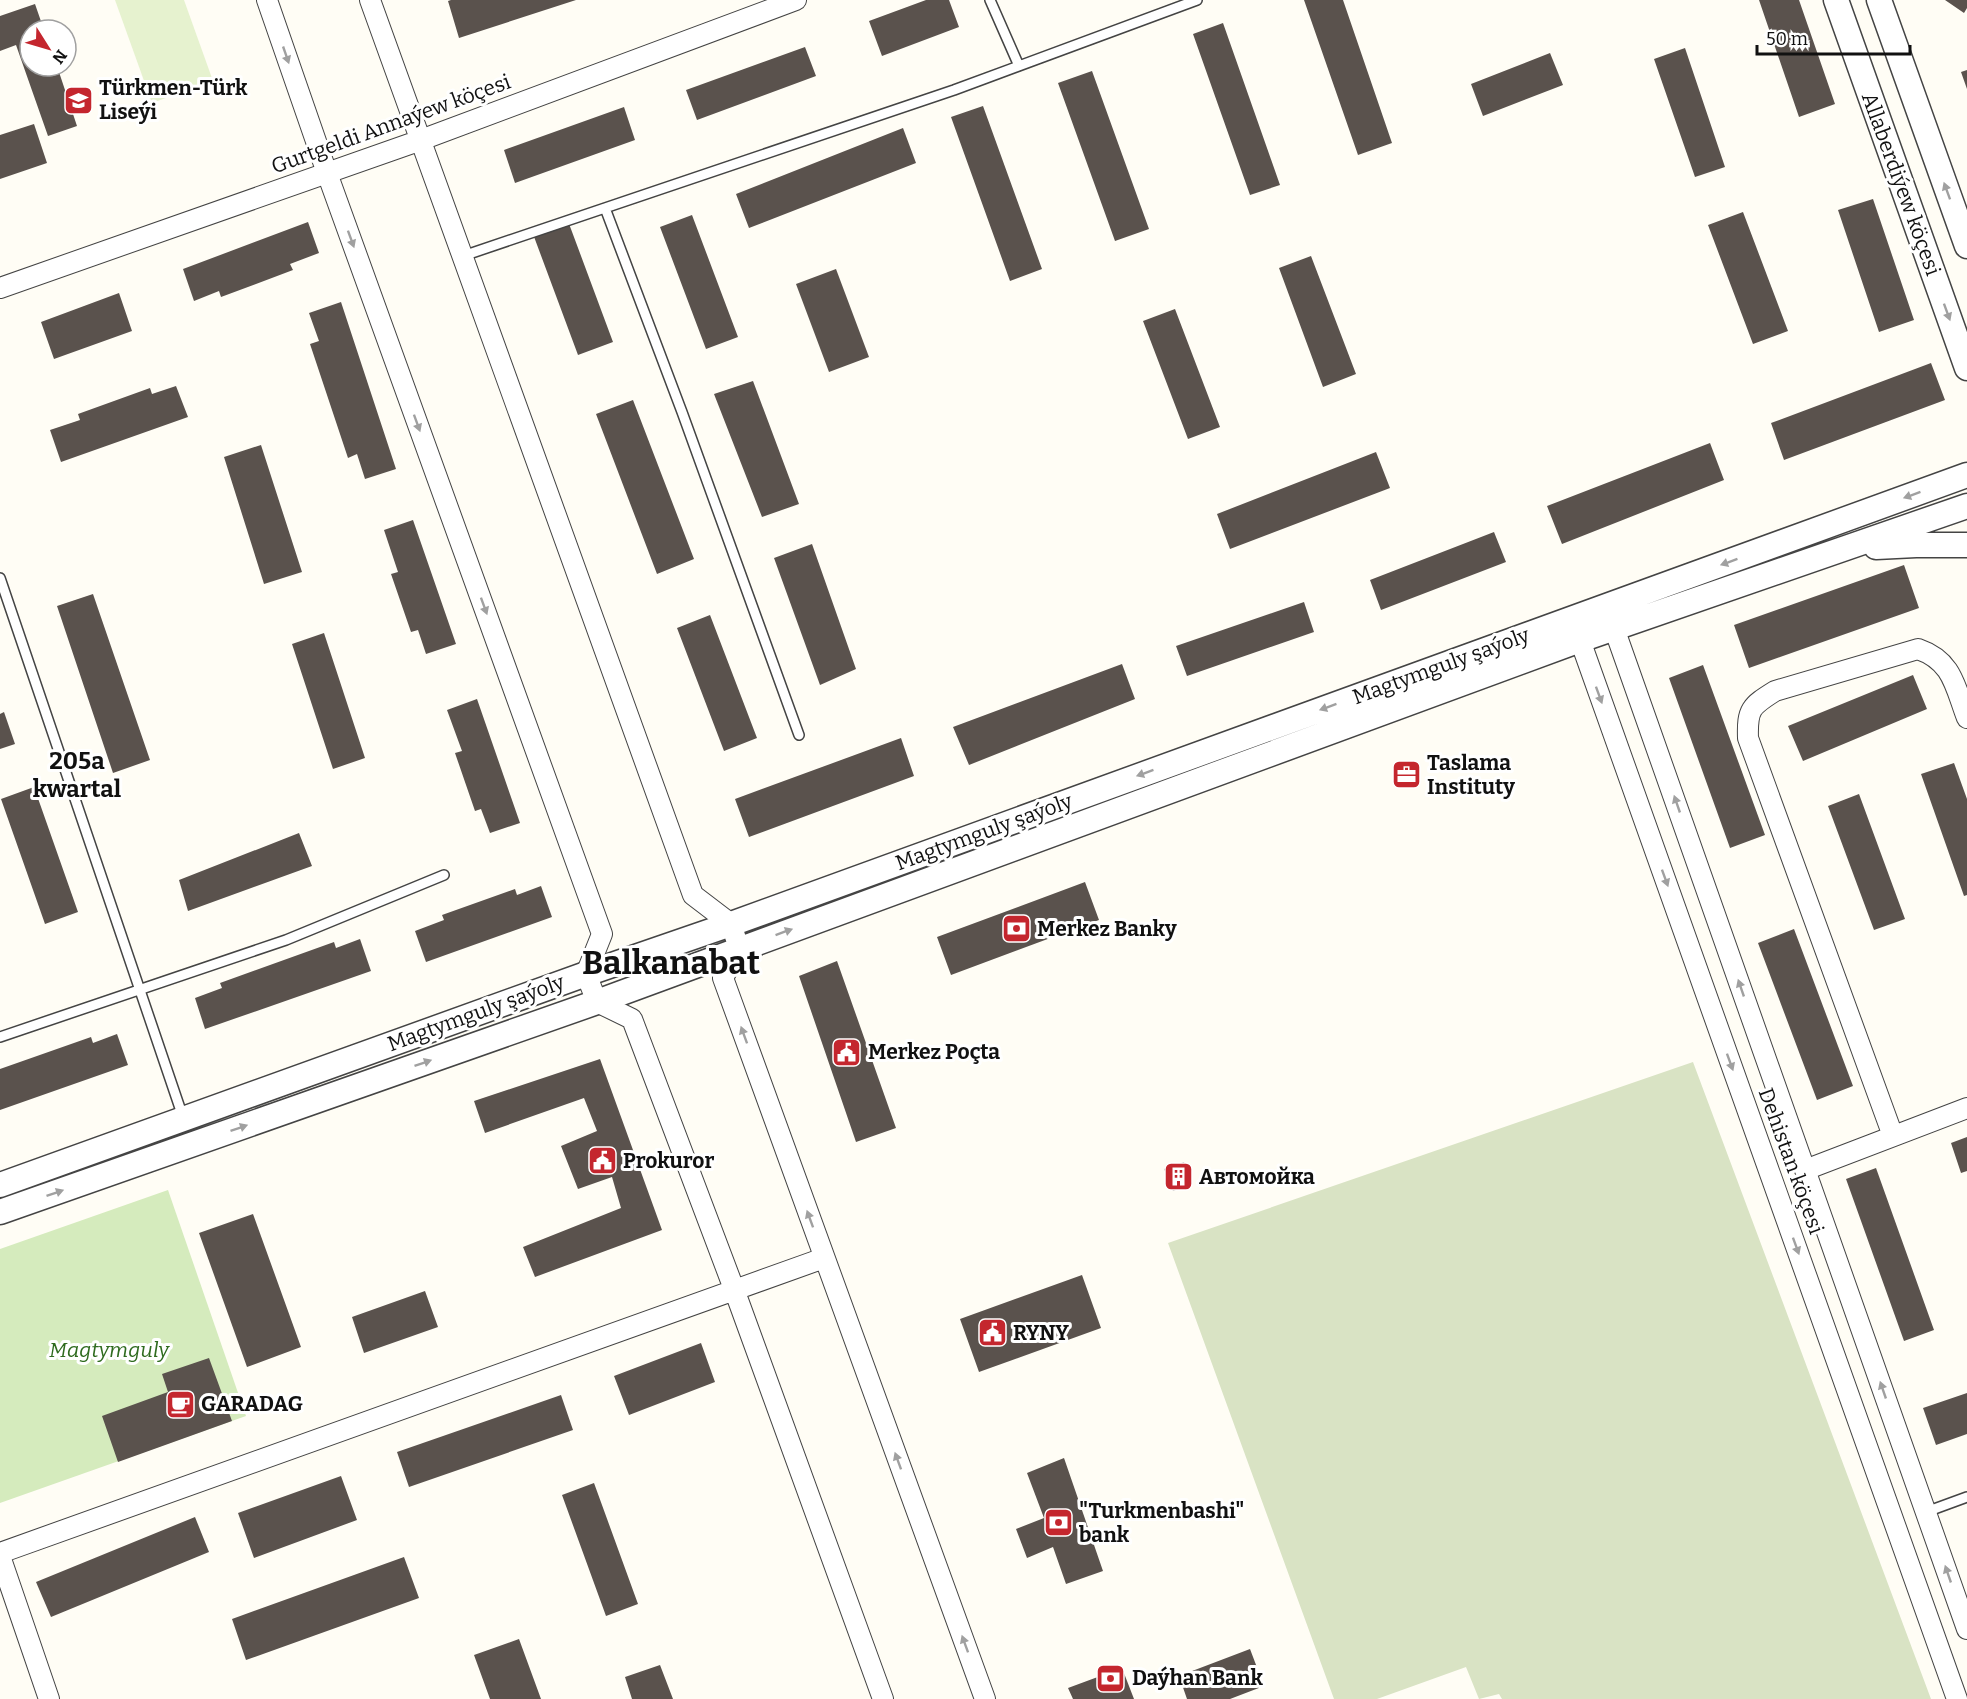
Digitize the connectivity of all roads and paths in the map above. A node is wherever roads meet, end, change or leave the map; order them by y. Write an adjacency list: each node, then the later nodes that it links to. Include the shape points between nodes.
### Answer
1 (267, 0): 10 (street, one-way to 10)
2 (370, 0): 9 (street)
3 (796, 0): 9 (street, Gurtgeldi Annaýew köçesi)
4 (990, 0): 8 (lane)
5 (1197, 0): 8 (lane)
6 (1836, 0): 15 (street, Allaberdiýew köçesi, one-way to 15)
7 (1879, 0): 12 (street, Allaberdiýew köçesi, one-way to 7)
8 (1019, 66): 11 (lane)
9 (421, 140): 10 (street, Gurtgeldi Annaýew köçesi); 13 (street)
10 (327, 173): 14 (street, Gurtgeldi Annaýew köçesi); 28 (street, one-way to 28, via 602,934)
11 (605, 208): 13 (lane); 24 (lane)
12 (1967, 246)
13 (463, 256): 26 (street, via 693,895)
14 (0, 288)
15 (1967, 368)
16 (1967, 475): 26 (street, Magtymguly şaýoly, one-way to 26)
17 (1967, 506): 19 (street, Magtymguly şaýoly)
18 (1967, 545): 19 (street, via 1862,548)
19 (1824, 556): 21 (street, Magtymguly şaýoly)
20 (0, 578): 29 (lane)
21 (1614, 628): 22 (street, Magtymguly şaýoly); 35 (street, Dehistan köçesi, one-way to 21)
22 (1580, 640): 27 (street, Magtymguly şaýoly, one-way to 22); 47 (street, Dehistan köçesi, one-way to 47)
23 (1967, 718): 34 (street, via 1945,664 1918,649 1775,691 1755,704 1748,722 1748,738)
24 (799, 735)
25 (444, 875): 29 (lane, via 286,940)
26 (731, 924): 27 (street); 28 (street, Magtymguly şaýoly)
27 (739, 948): 30 (street, Magtymguly şaýoly); 38 (street, one-way to 27, via 723,978)
28 (586, 974): 30 (street); 33 (street, Magtymguly şaýoly)
29 (140, 991): 31 (lane); 33 (lane)
30 (597, 1002): 37 (street, Magtymguly şaýoly, one-way to 30); 39 (street, via 632,1019)
31 (0, 1037)
32 (1967, 1108): 34 (street)
33 (184, 1119): 36 (street, Magtymguly şaýoly)
34 (1893, 1136): 35 (street)
35 (1805, 1170): 41 (street, Dehistan köçesi, one-way to 35)
36 (0, 1185)
37 (0, 1212)
38 (824, 1258): 39 (street); 46 (street, one-way to 38)
39 (734, 1289): 42 (street); 45 (street)
40 (1967, 1497): 41 (lane)
41 (1926, 1512): 43 (street, Dehistan köçesi, one-way to 41)
42 (0, 1554): 44 (street)
43 (1967, 1629)
44 (49, 1699)
45 (883, 1699)
46 (985, 1699)
47 (1957, 1699)

